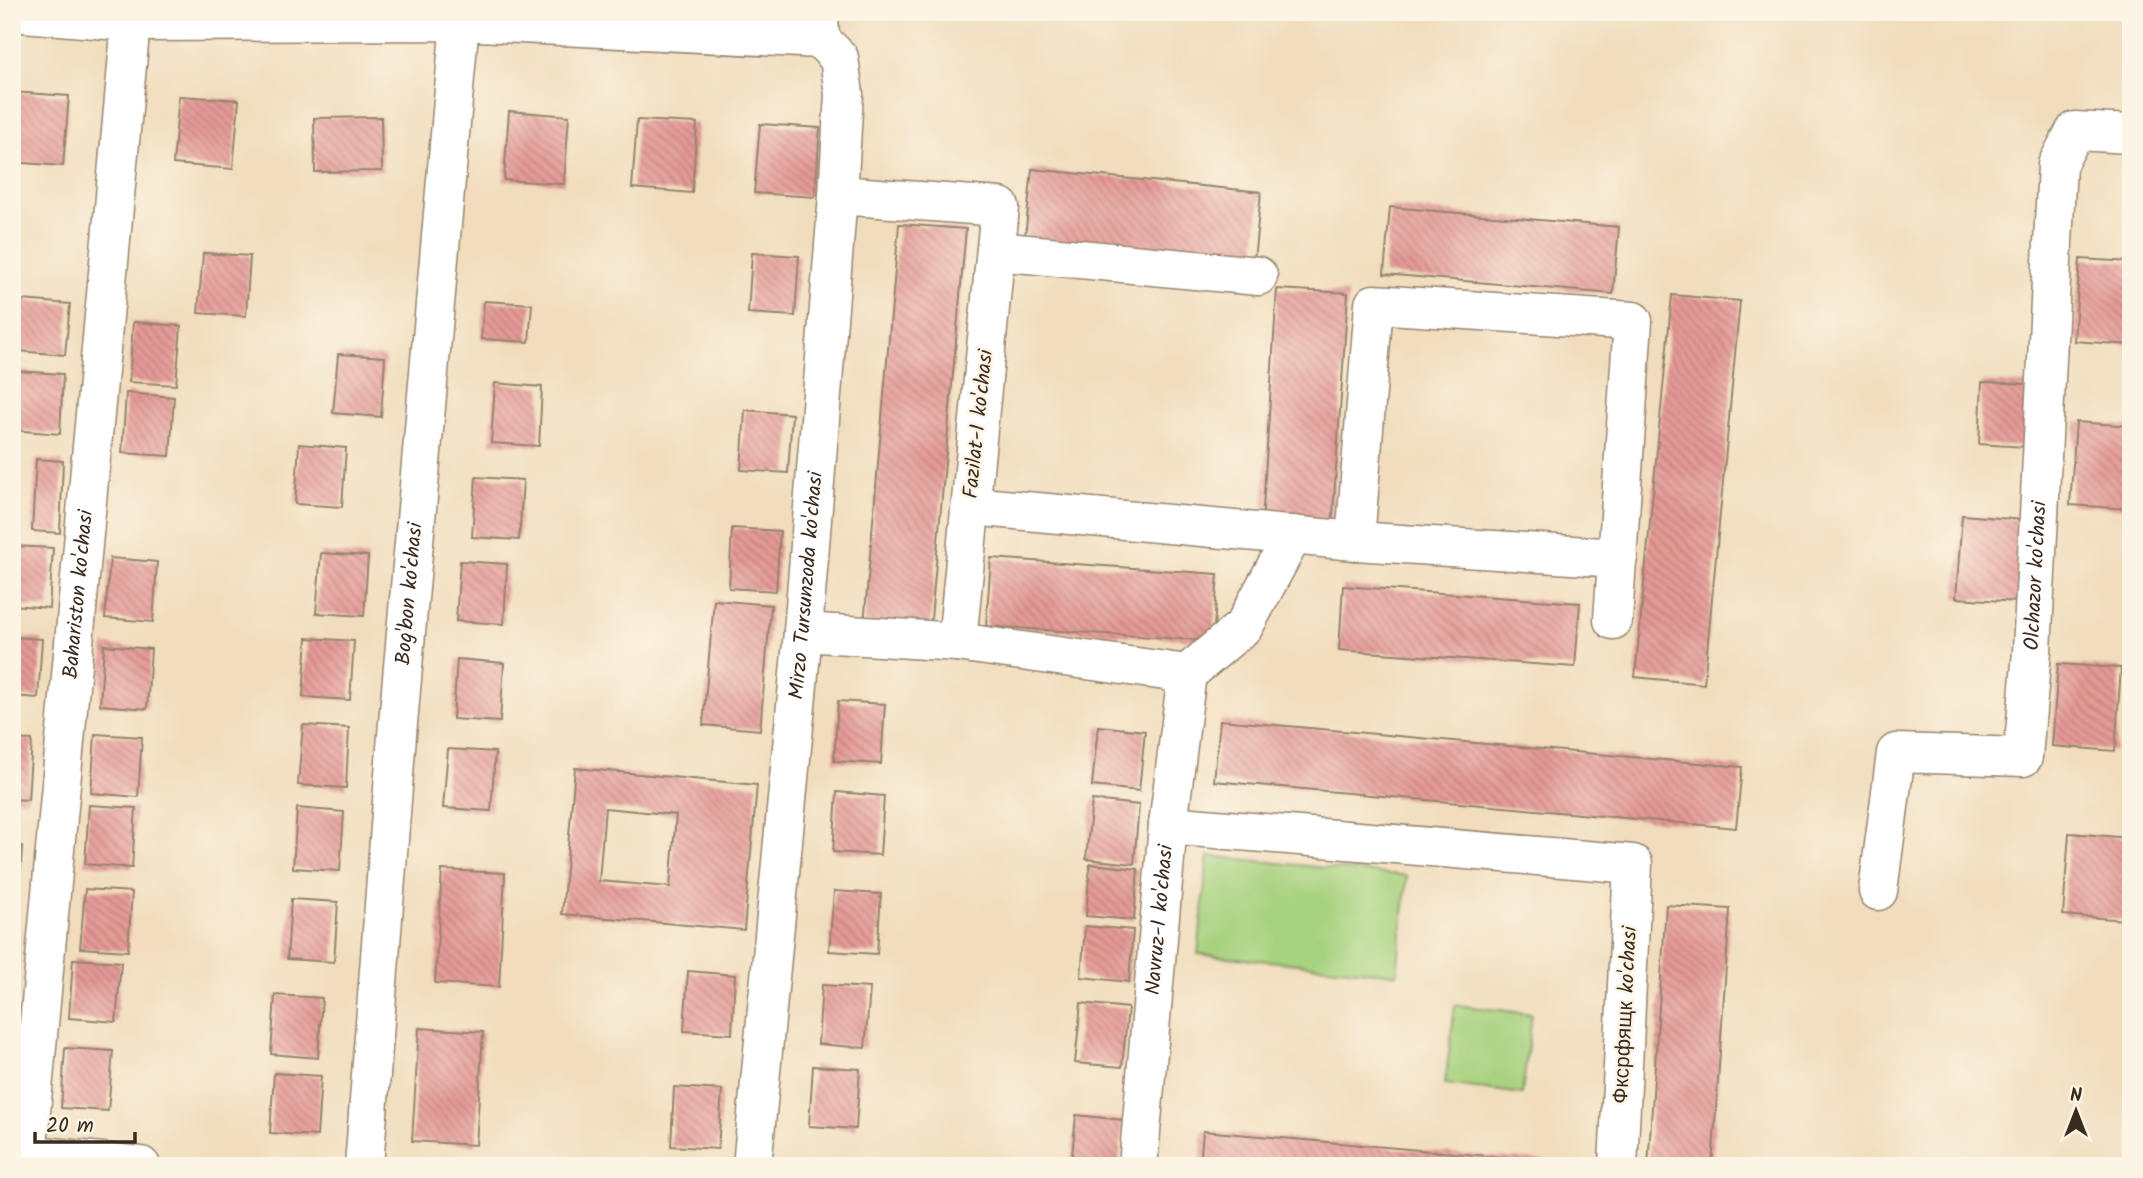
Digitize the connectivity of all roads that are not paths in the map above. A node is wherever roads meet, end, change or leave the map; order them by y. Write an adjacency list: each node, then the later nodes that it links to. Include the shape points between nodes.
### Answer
1 (12, 12): 3 (street)
2 (460, 21): 3 (street); 4 (street); 21 (street, Bog'bon ko'chasi)
3 (131, 22): 19 (street, Bahariston ko'chasi)
4 (819, 26): 6 (street, Mirzo Tursunzoda ko'chasi, via 839,58 844,94)
5 (2131, 134): 18 (street, Olchazor ko'chasi, via 2075,131 2057,165 2023,757 1896,753)
6 (838, 195): 7 (street, Fazilat-1 ko'chasi, via 1000,206); 14 (street, Mirzo Tursunzoda ko'chasi)
7 (996, 251): 8 (street); 9 (street, Fazilat-1 ko'chasi)
8 (1258, 276)
9 (971, 506): 10 (street); 15 (street, Fazilat-1 ko'chasi)
10 (1293, 535): 11 (street); 16 (street, via 1244,625)
11 (1355, 541): 12 (street); 12 (street, via 1374,303 1633,321)
12 (1618, 558): 13 (street)
13 (1613, 620)
14 (803, 632): 15 (street); 22 (street, Mirzo Tursunzoda ko'chasi)
15 (957, 642): 16 (street)
16 (1187, 674): 17 (street, Navruz-1 ko'chasi)
17 (1168, 825): 23 (street, Navruz-1 ko'chasi); 24 (street, Фксрфящк ko'chasi, via 1633,864)
18 (1878, 891)
19 (22, 1157): 20 (street)
20 (141, 1166)
21 (364, 1166)
22 (752, 1166)
23 (1138, 1166)
24 (1618, 1166)

